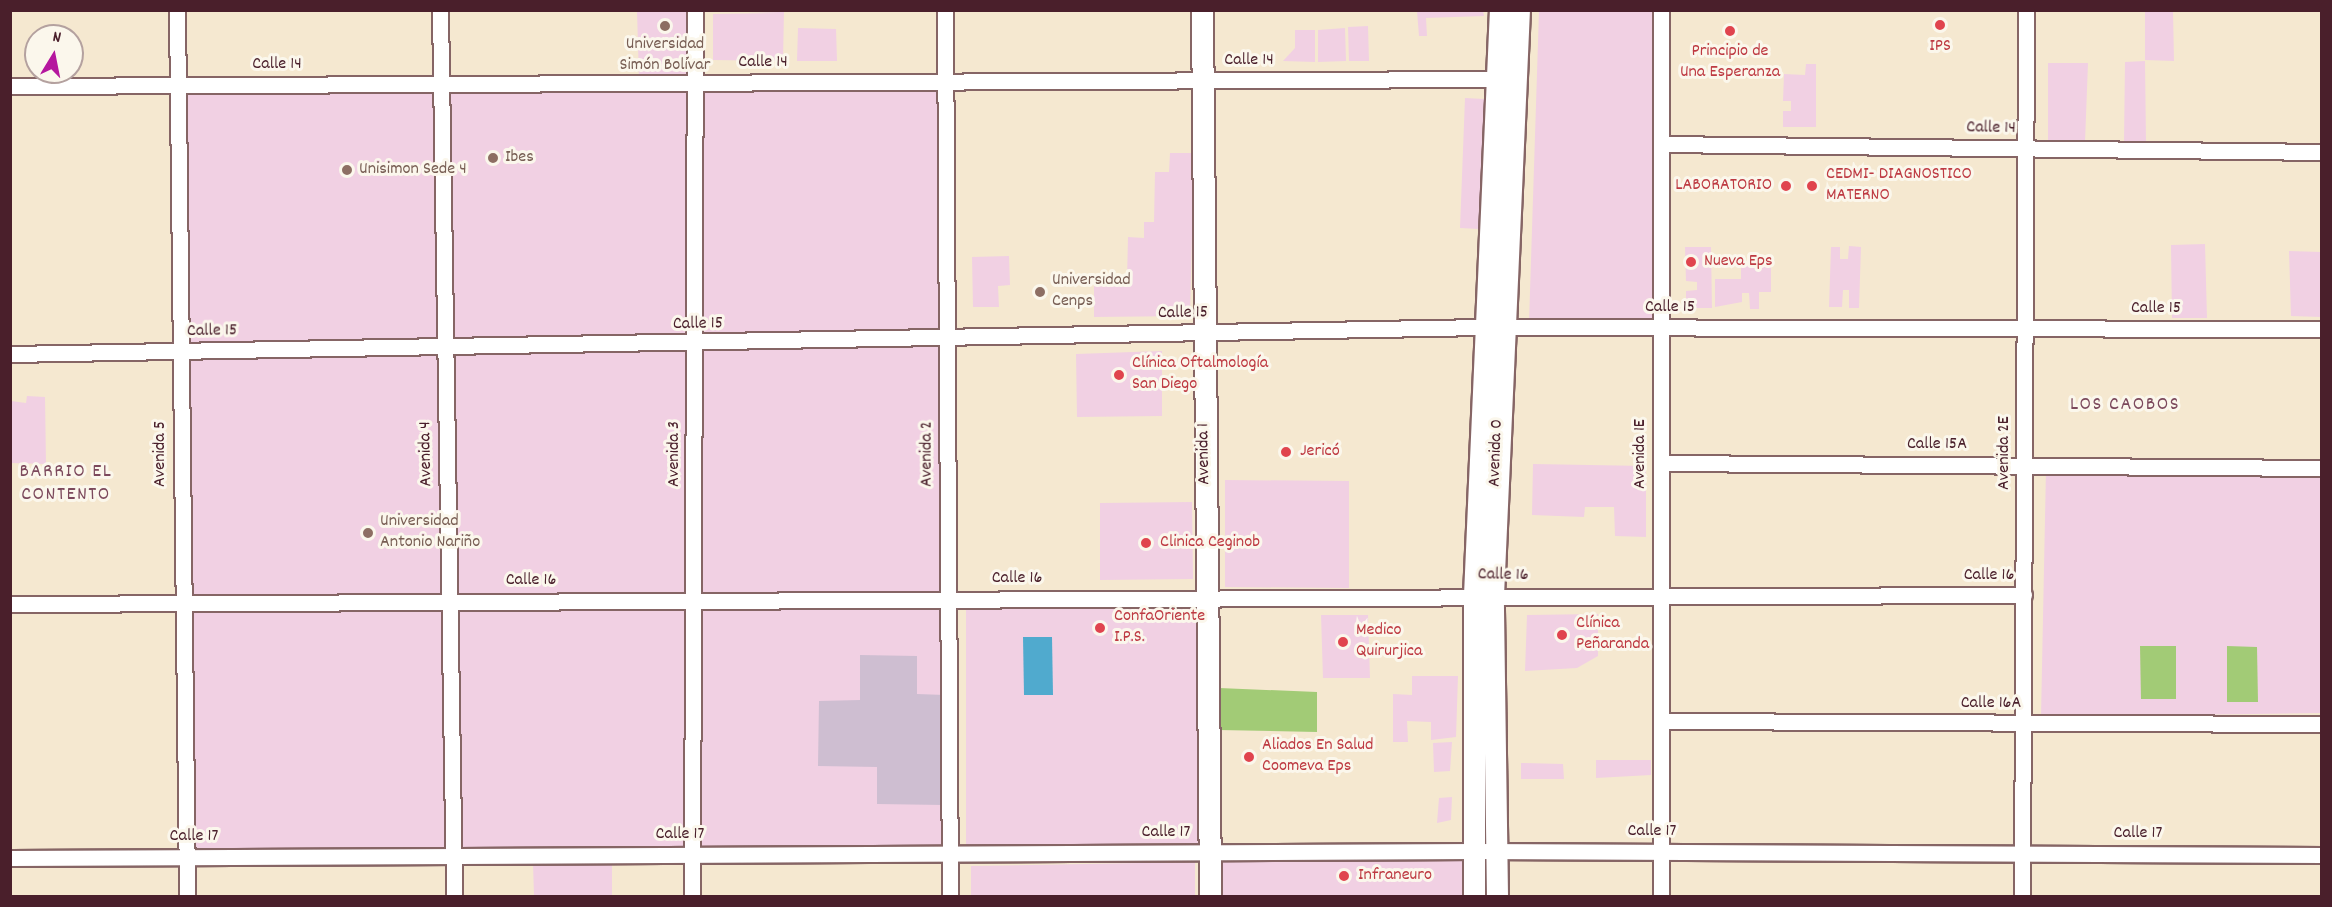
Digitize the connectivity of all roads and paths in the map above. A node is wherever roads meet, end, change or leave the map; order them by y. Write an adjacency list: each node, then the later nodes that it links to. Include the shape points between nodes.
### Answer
1 (177, 10): 15 (street, Avenida 5)
2 (440, 10): 14 (street, Avenida 4)
3 (695, 10): 13 (street, Avenida 3)
4 (945, 10): 12 (street, Avenida 2)
5 (1202, 10): 11 (street, Avenida 1)
6 (1500, 10): 10 (street, Avenida 0)
7 (1519, 10): 10 (street, Avenida 0)
8 (1661, 10): 17 (street, Avenida 1E)
9 (2026, 10): 18 (street, Avenida 2E)
10 (1506, 79): 11 (street, Calle 14); 20 (street, Avenida 0)
11 (1202, 80): 12 (street, Calle 14); 24 (street, Avenida 1)
12 (945, 82): 13 (street, Calle 14); 25 (street, Avenida 2)
13 (696, 83): 14 (street, Calle 14); 26 (street, Avenida 3)
14 (441, 84): 15 (street, Calle 14); 27 (street, Avenida 4)
15 (178, 85): 16 (street, Calle 14); 28 (street, Avenida 5)
16 (10, 86)
17 (1661, 144): 18 (street, Calle 14); 21 (street, Avenida 1E)
18 (2026, 149): 19 (street, Calle 14); 22 (street, Avenida 2E)
19 (2322, 152)
20 (1494, 327): 21 (street, Calle 15); 24 (street, Calle 15); 33 (street, Avenida 0)
21 (1661, 327): 22 (street, Calle 15); 30 (street, Avenida 1E)
22 (2025, 329): 23 (street, Calle 15); 31 (street, Avenida 2E)
23 (2322, 330)
24 (1203, 333): 25 (street, Calle 15); 35 (street, Avenida 1)
25 (947, 340): 26 (street, Calle 15); 38 (street, Avenida 2)
26 (694, 344): 27 (street, Calle 15); 37 (street, Avenida 3)
27 (445, 346): 28 (street, Calle 15); 40 (street, Avenida 4)
28 (180, 352): 29 (street, Calle 15); 39 (street, Avenida 5)
29 (10, 354)
30 (1661, 463): 31 (street, Calle 15A); 36 (street, Avenida 1E)
31 (2024, 465): 32 (street, Calle 15A); 34 (street, Avenida 2E)
32 (2322, 468)
33 (1483, 595): 35 (street, Calle 16); 36 (street, Calle 16); 45 (street, Avenida 0); 46 (street, Avenida 0)
34 (2024, 595): 36 (street, Calle 16); 43 (street, Avenida 2E)
35 (1207, 597): 38 (street, Calle 16); 47 (street, Avenida 1)
36 (1661, 597): 42 (street, Avenida 1E)
37 (694, 599): 38 (street, Calle 16); 40 (street, Calle 16); 50 (street, Avenida 3)
38 (948, 599): 49 (street, Avenida 2)
39 (182, 601): 40 (street, Calle 16); 41 (street, Calle 16); 54 (street, Avenida 5)
40 (449, 601): 53 (street, Avenida 4)
41 (10, 604)
42 (1661, 721): 43 (street, Calle 16A); 48 (street, Avenida 1E)
43 (2023, 724): 44 (street, Calle 16A); 51 (street, Avenida 2E)
44 (2322, 724)
45 (1475, 851): 46 (street, Calle 17); 47 (street, Calle 17); 61 (street, Avenida 0)
46 (1497, 851): 48 (street, Calle 17); 62 (street, Avenida 0)
47 (1210, 852): 49 (street, Calle 17); 60 (street, Avenida 1)
48 (1661, 852): 51 (street, Calle 17); 63 (street, Avenida 1E)
49 (950, 853): 50 (street, Calle 17); 59 (street, Avenida 2)
50 (692, 854): 53 (street, Calle 17); 58 (street, Avenida 3)
51 (2022, 854): 52 (street, Calle 17); 64 (street, Avenida 2E)
52 (2322, 855)
53 (453, 856): 54 (street, Calle 17); 57 (street, Avenida 4)
54 (186, 857): 55 (street, Calle 17); 56 (street, Avenida 5)
55 (10, 858)
56 (188, 897)
57 (454, 897)
58 (693, 897)
59 (950, 897)
60 (1210, 897)
61 (1474, 897)
62 (1497, 897)
63 (1661, 897)
64 (2022, 897)

